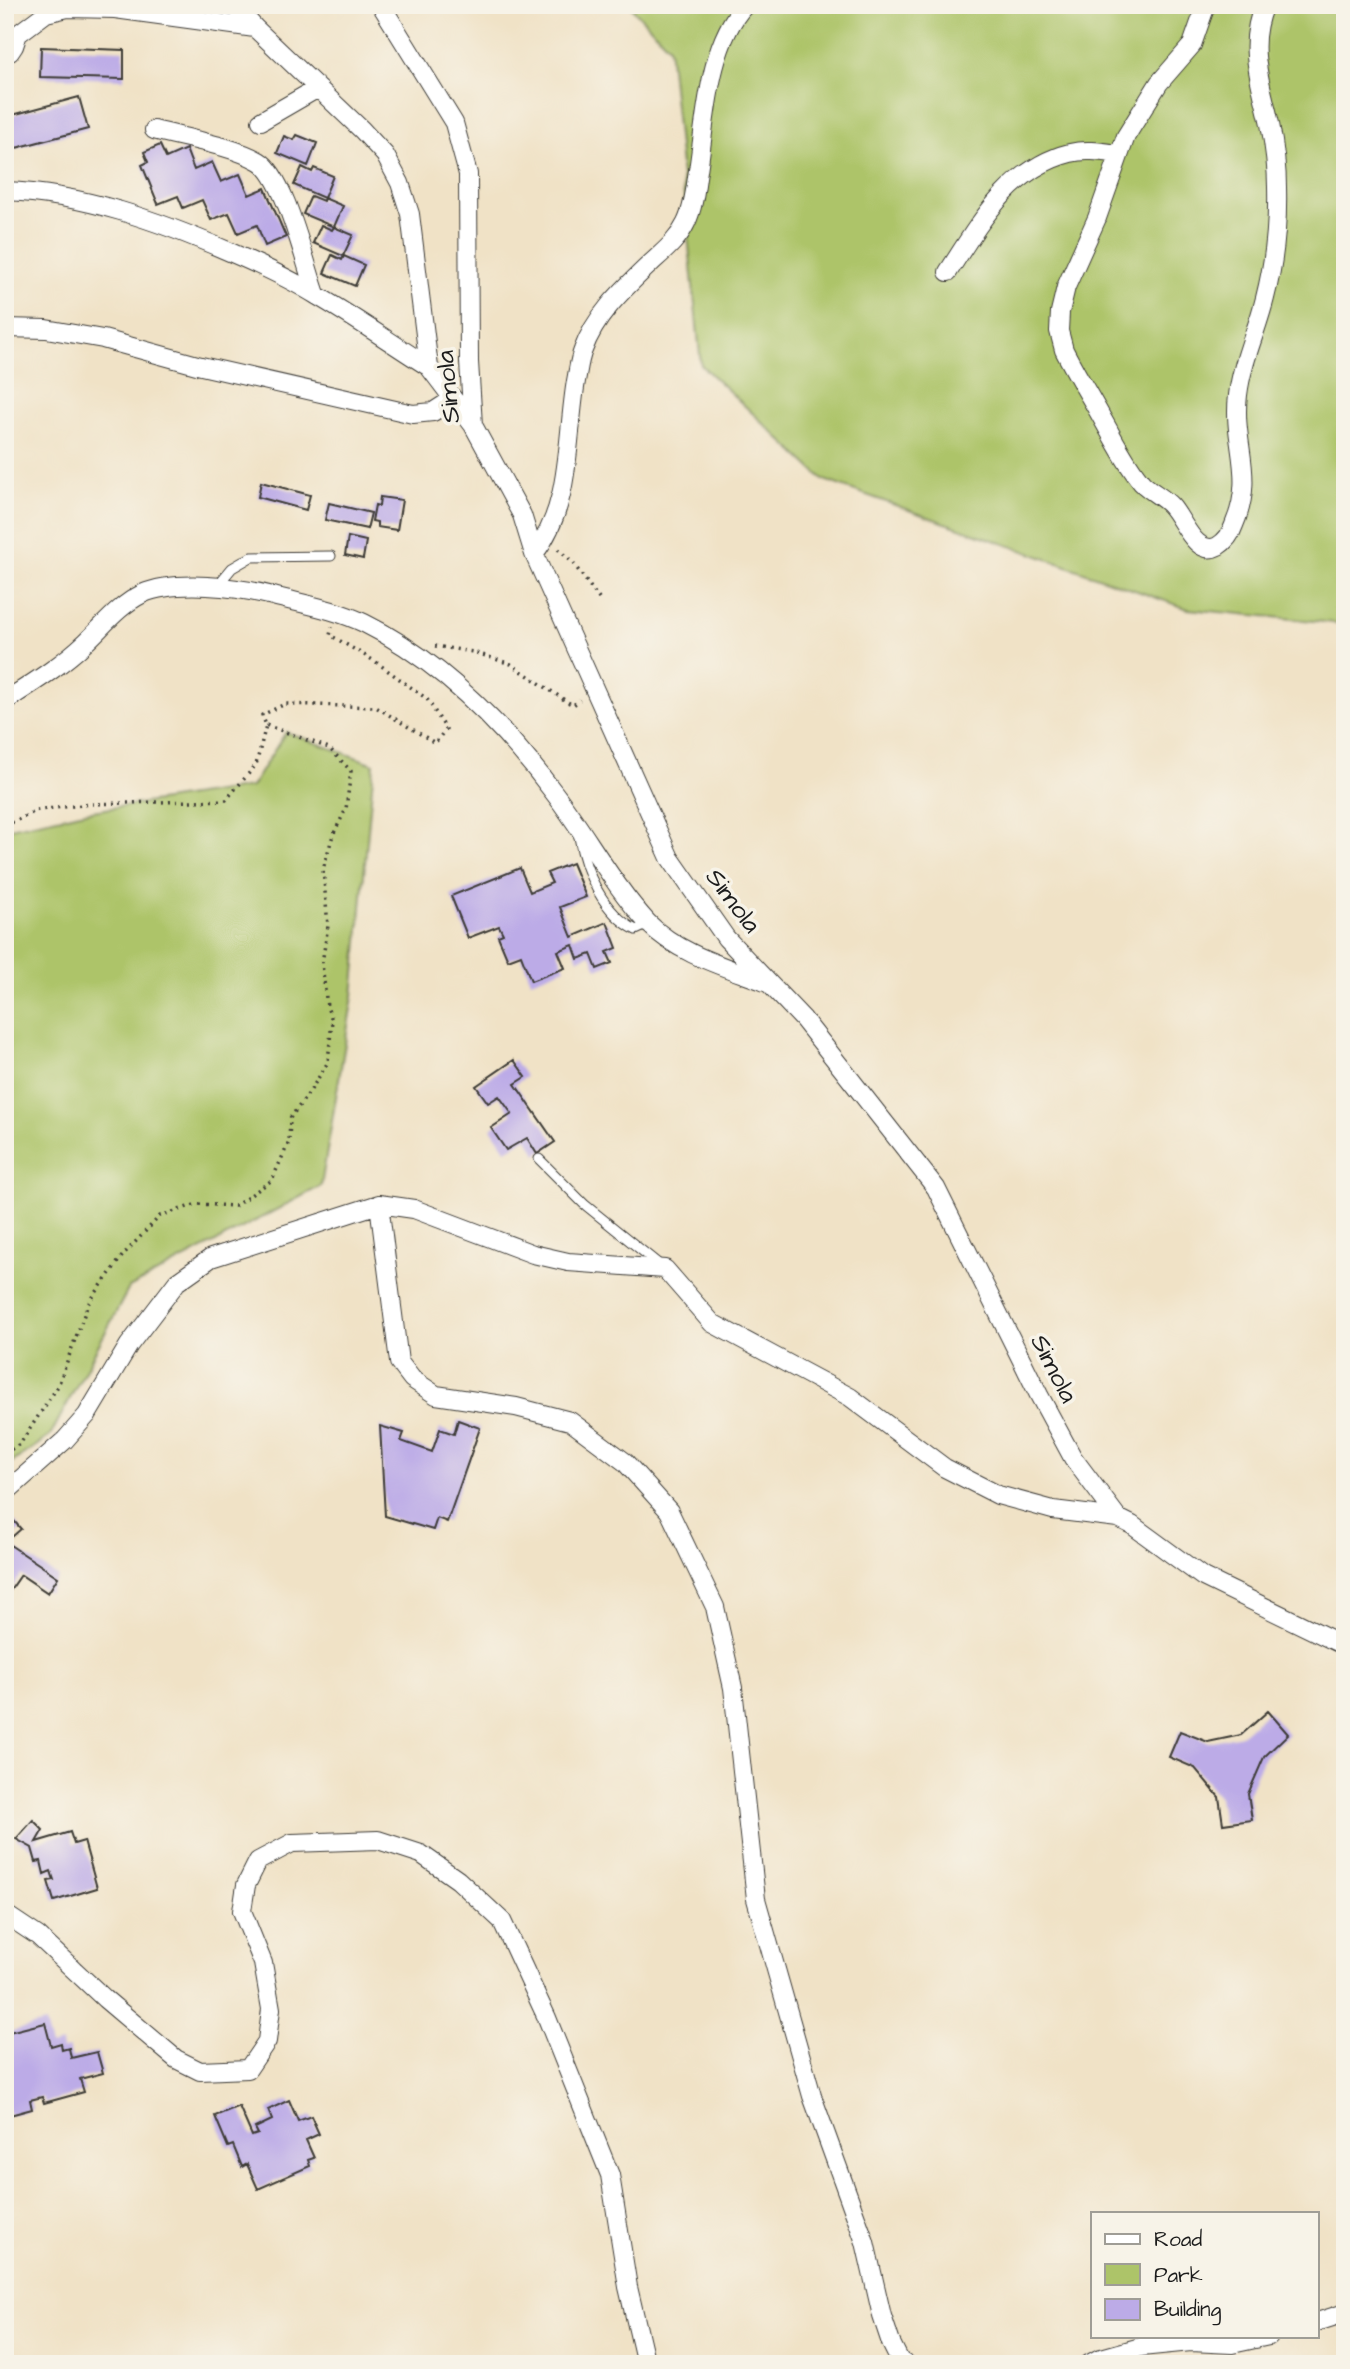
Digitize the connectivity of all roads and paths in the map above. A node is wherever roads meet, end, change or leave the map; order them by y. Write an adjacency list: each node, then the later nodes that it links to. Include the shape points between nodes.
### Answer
1 (234, 5): 6 (street)
2 (380, 5): 19 (street, Simola, via 454,123 468,174)
3 (1206, 5): 12 (street, via 1192,45 1143,107)
4 (1264, 5): 12 (street, via 1254,51 1276,166 1275,242 1266,297 1240,375 1237,400 1244,494 1233,528 1225,542 1214,548 1197,544 1169,503 1131,468 1069,360 1059,331 1066,287)
5 (741, 7): 20 (street, via 725,34 714,67 687,222 677,239 594,325 582,352 562,493)
6 (255, 29): 7 (street, via 115,9 68,8 47,13); 9 (street)
7 (11, 32): 8 (street, via 14,46)
8 (5, 54)
9 (318, 88): 10 (street); 17 (street, via 385,155 400,183 410,214)
10 (261, 121)
11 (154, 131): 15 (street, via 237,152 260,161 273,173)
12 (1119, 155): 14 (street, via 1071,152 1038,165 984,216)
13 (5, 191): 15 (street, via 41,192 138,215)
14 (948, 272)
15 (316, 294): 17 (street)
16 (5, 328): 18 (street, via 46,329 103,339 413,414 433,412)
17 (429, 367): 18 (street)
18 (453, 399): 19 (street)
19 (473, 425): 21 (street, Simola, via 522,515)
20 (546, 539): 21 (street); 24 (path, via 573,563)
21 (534, 554): 31 (street, Simola, via 670,858 726,938)
22 (331, 556): 23 (lane, via 251,557 232,568)
23 (216, 587): 25 (street); 28 (street, via 166,587 142,594 45,676)
24 (602, 603)
25 (335, 611): 29 (path, via 330,635 427,699 446,729 435,743 376,707 325,704 285,704 262,715); 31 (street, via 395,640 478,705 554,792 649,923 691,952)
26 (434, 646): 27 (path, via 511,664 573,705)
27 (582, 695)
28 (5, 701)
29 (266, 725): 30 (path, via 256,765 226,800 38,810); 35 (path, via 329,748 351,771 346,809 323,869 328,926 322,963 332,1020 328,1062 290,1118 289,1142 272,1180 235,1206 197,1204 160,1216 123,1255 88,1304 58,1386 20,1444)
30 (5, 826)
31 (770, 984): 37 (street, Simola, via 936,1188 1073,1458)
32 (539, 1159): 34 (lane, via 584,1204)
33 (379, 1204): 34 (street, via 414,1209 533,1254 568,1262); 36 (street, via 211,1258 177,1282 129,1345 87,1415); 44 (street, via 399,1362 412,1378 436,1395 516,1407 570,1422 625,1462 669,1511 715,1607 733,1688 756,1899 813,2096 865,2242 891,2343)
34 (665, 1269): 37 (street, via 712,1323 850,1397 945,1468 998,1495 1054,1510)
35 (5, 1453)
36 (5, 1493)
37 (1118, 1518): 38 (street, Simola, via 1203,1577)
38 (1345, 1646)
39 (5, 1914): 43 (street, via 38,1936 176,2059 200,2071 248,2069 267,2041 271,2009 263,1963 242,1911 246,1885 258,1861 292,1843 379,1840 421,1854 449,1873 502,1921 610,2175)
40 (1345, 2313): 41 (street)
41 (1318, 2322)
42 (1260, 2338): 45 (street, via 1232,2344 1141,2347)
43 (646, 2364)
44 (905, 2364)
45 (1089, 2364)

